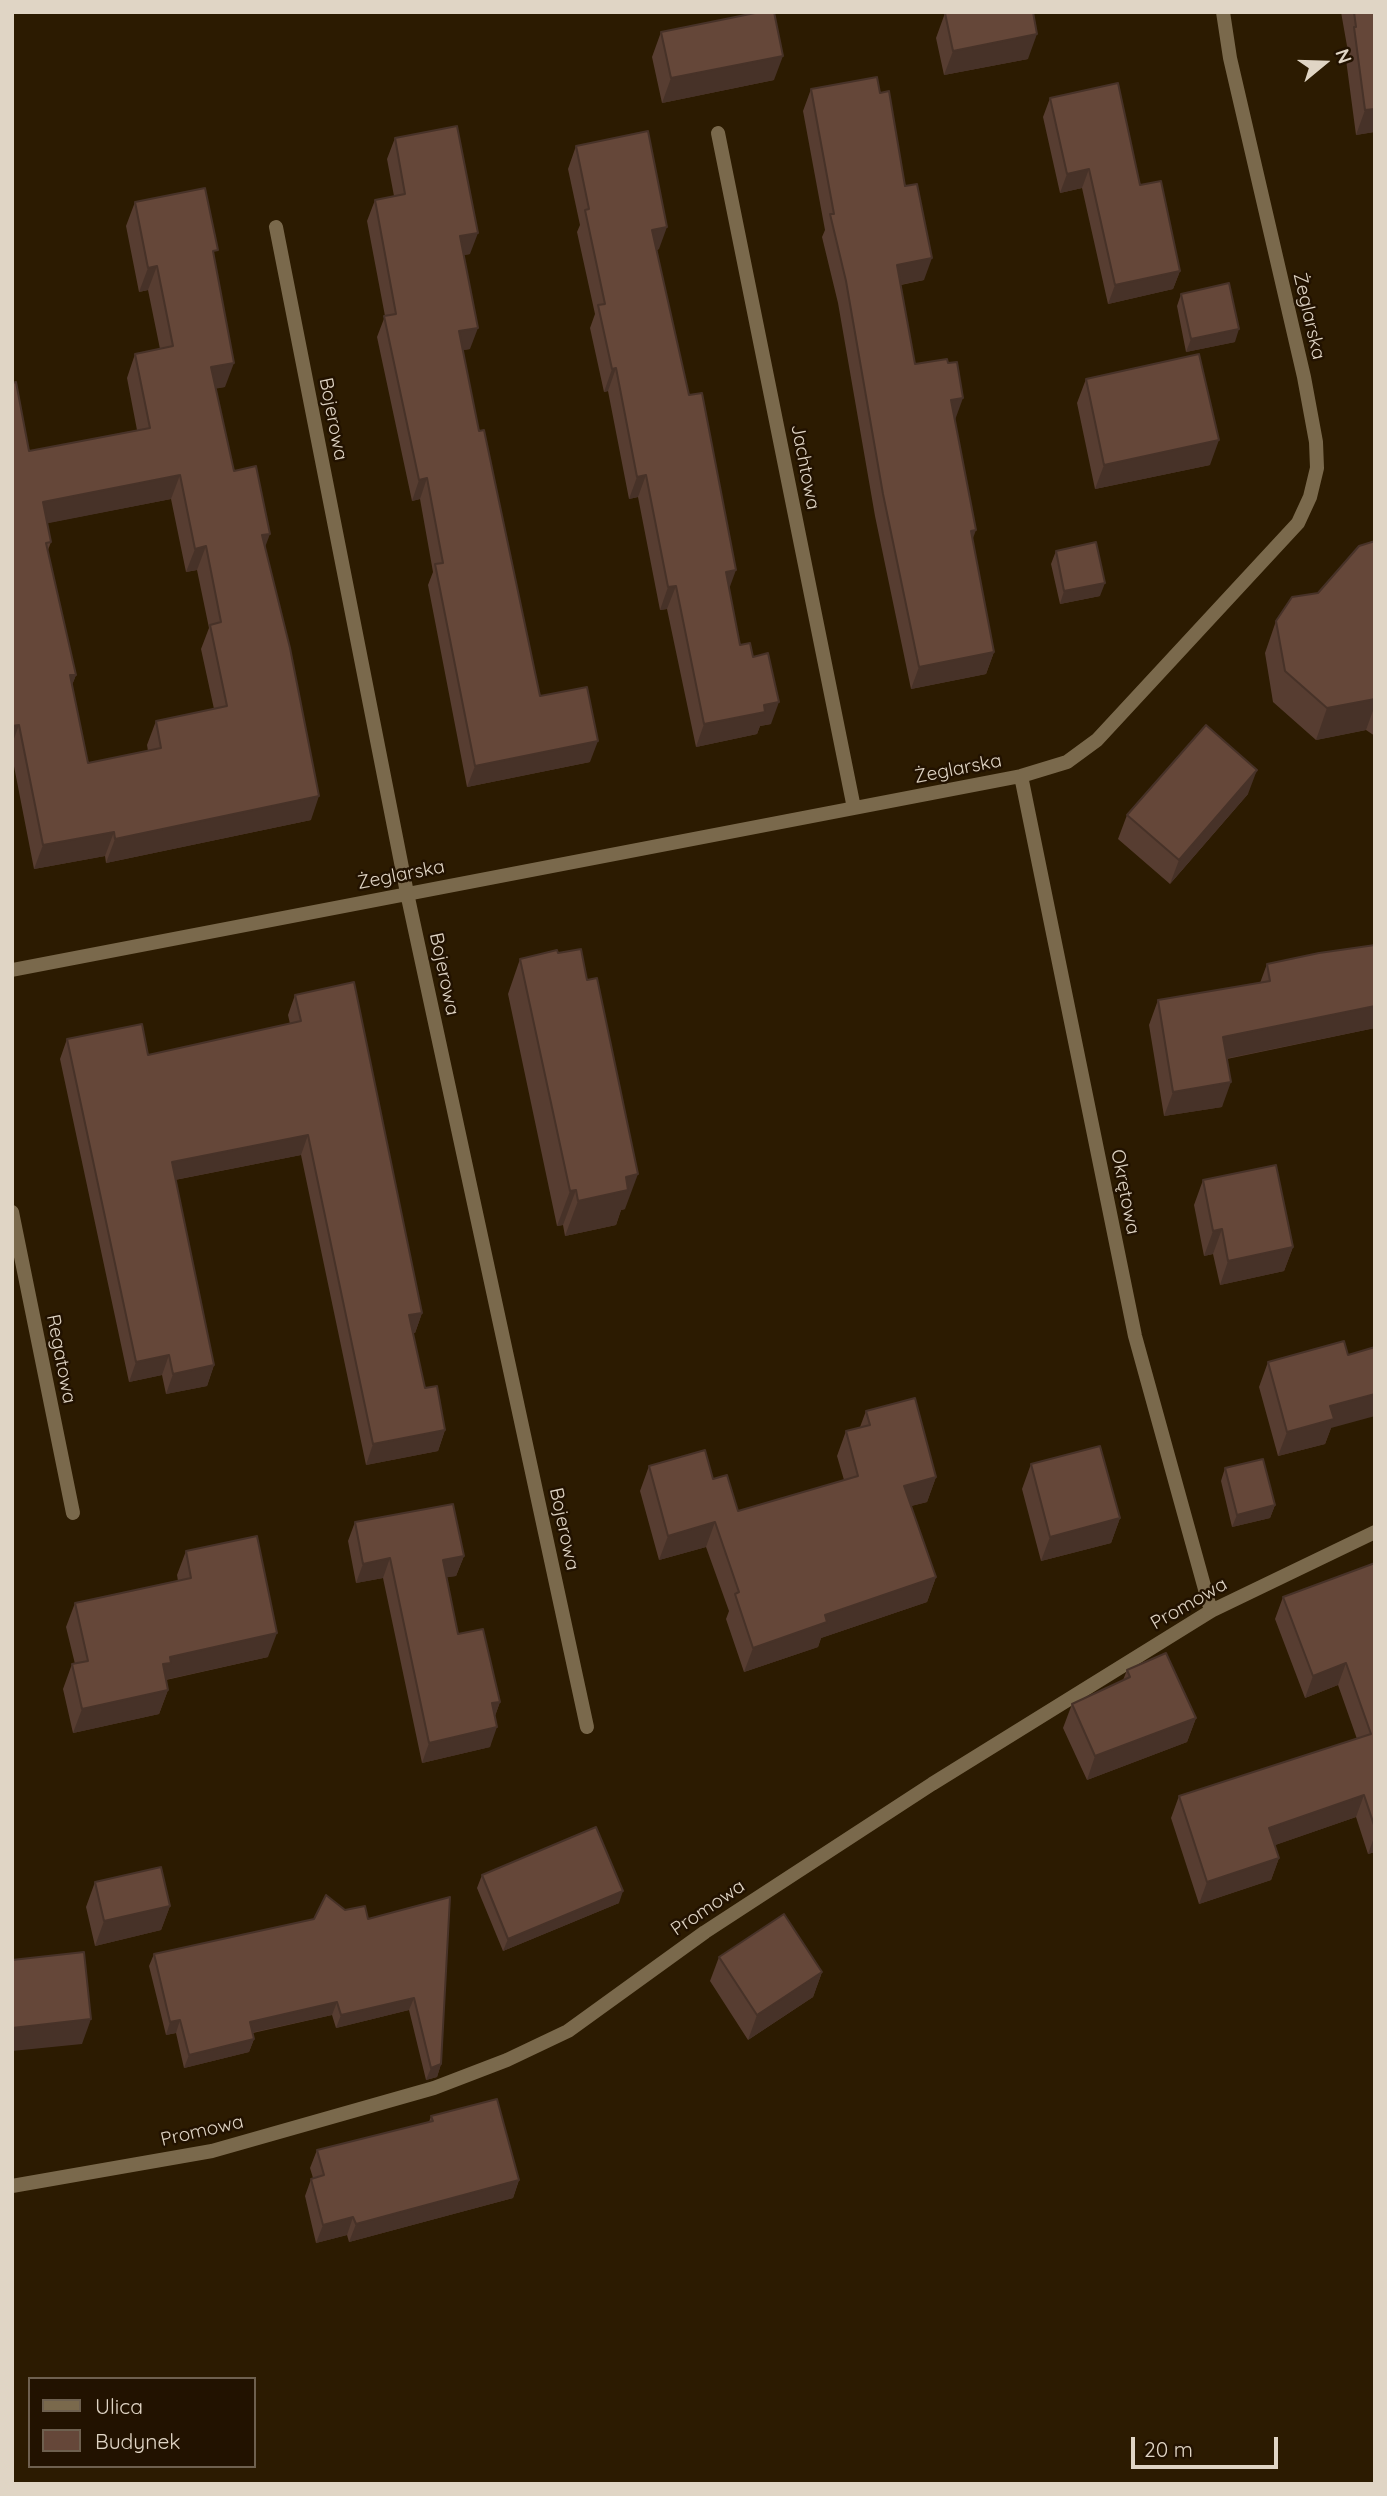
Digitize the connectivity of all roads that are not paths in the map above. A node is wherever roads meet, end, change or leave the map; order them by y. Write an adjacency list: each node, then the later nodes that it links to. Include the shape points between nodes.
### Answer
1 (1223, 12): 4 (street, Żeglarska, via 1316,442 1317,468 1310,497 1298,523 1097,740 1067,762)
2 (718, 134): 5 (street, Jachtowa)
3 (276, 227): 6 (street, Bojerowa)
4 (1021, 776): 5 (street, Żeglarska); 11 (street, Okrętowa, via 1135,1336)
5 (854, 808): 6 (street, Żeglarska)
6 (407, 893): 7 (street, Żeglarska); 12 (street, Bojerowa)
7 (12, 970)
8 (12, 1212): 9 (street, Regatowa)
9 (73, 1513)
10 (1375, 1532): 11 (street, Promowa)
11 (1211, 1611): 13 (street, Promowa, via 716,1924 568,2031 434,2088 212,2151)
12 (587, 1727)
13 (12, 2186)

